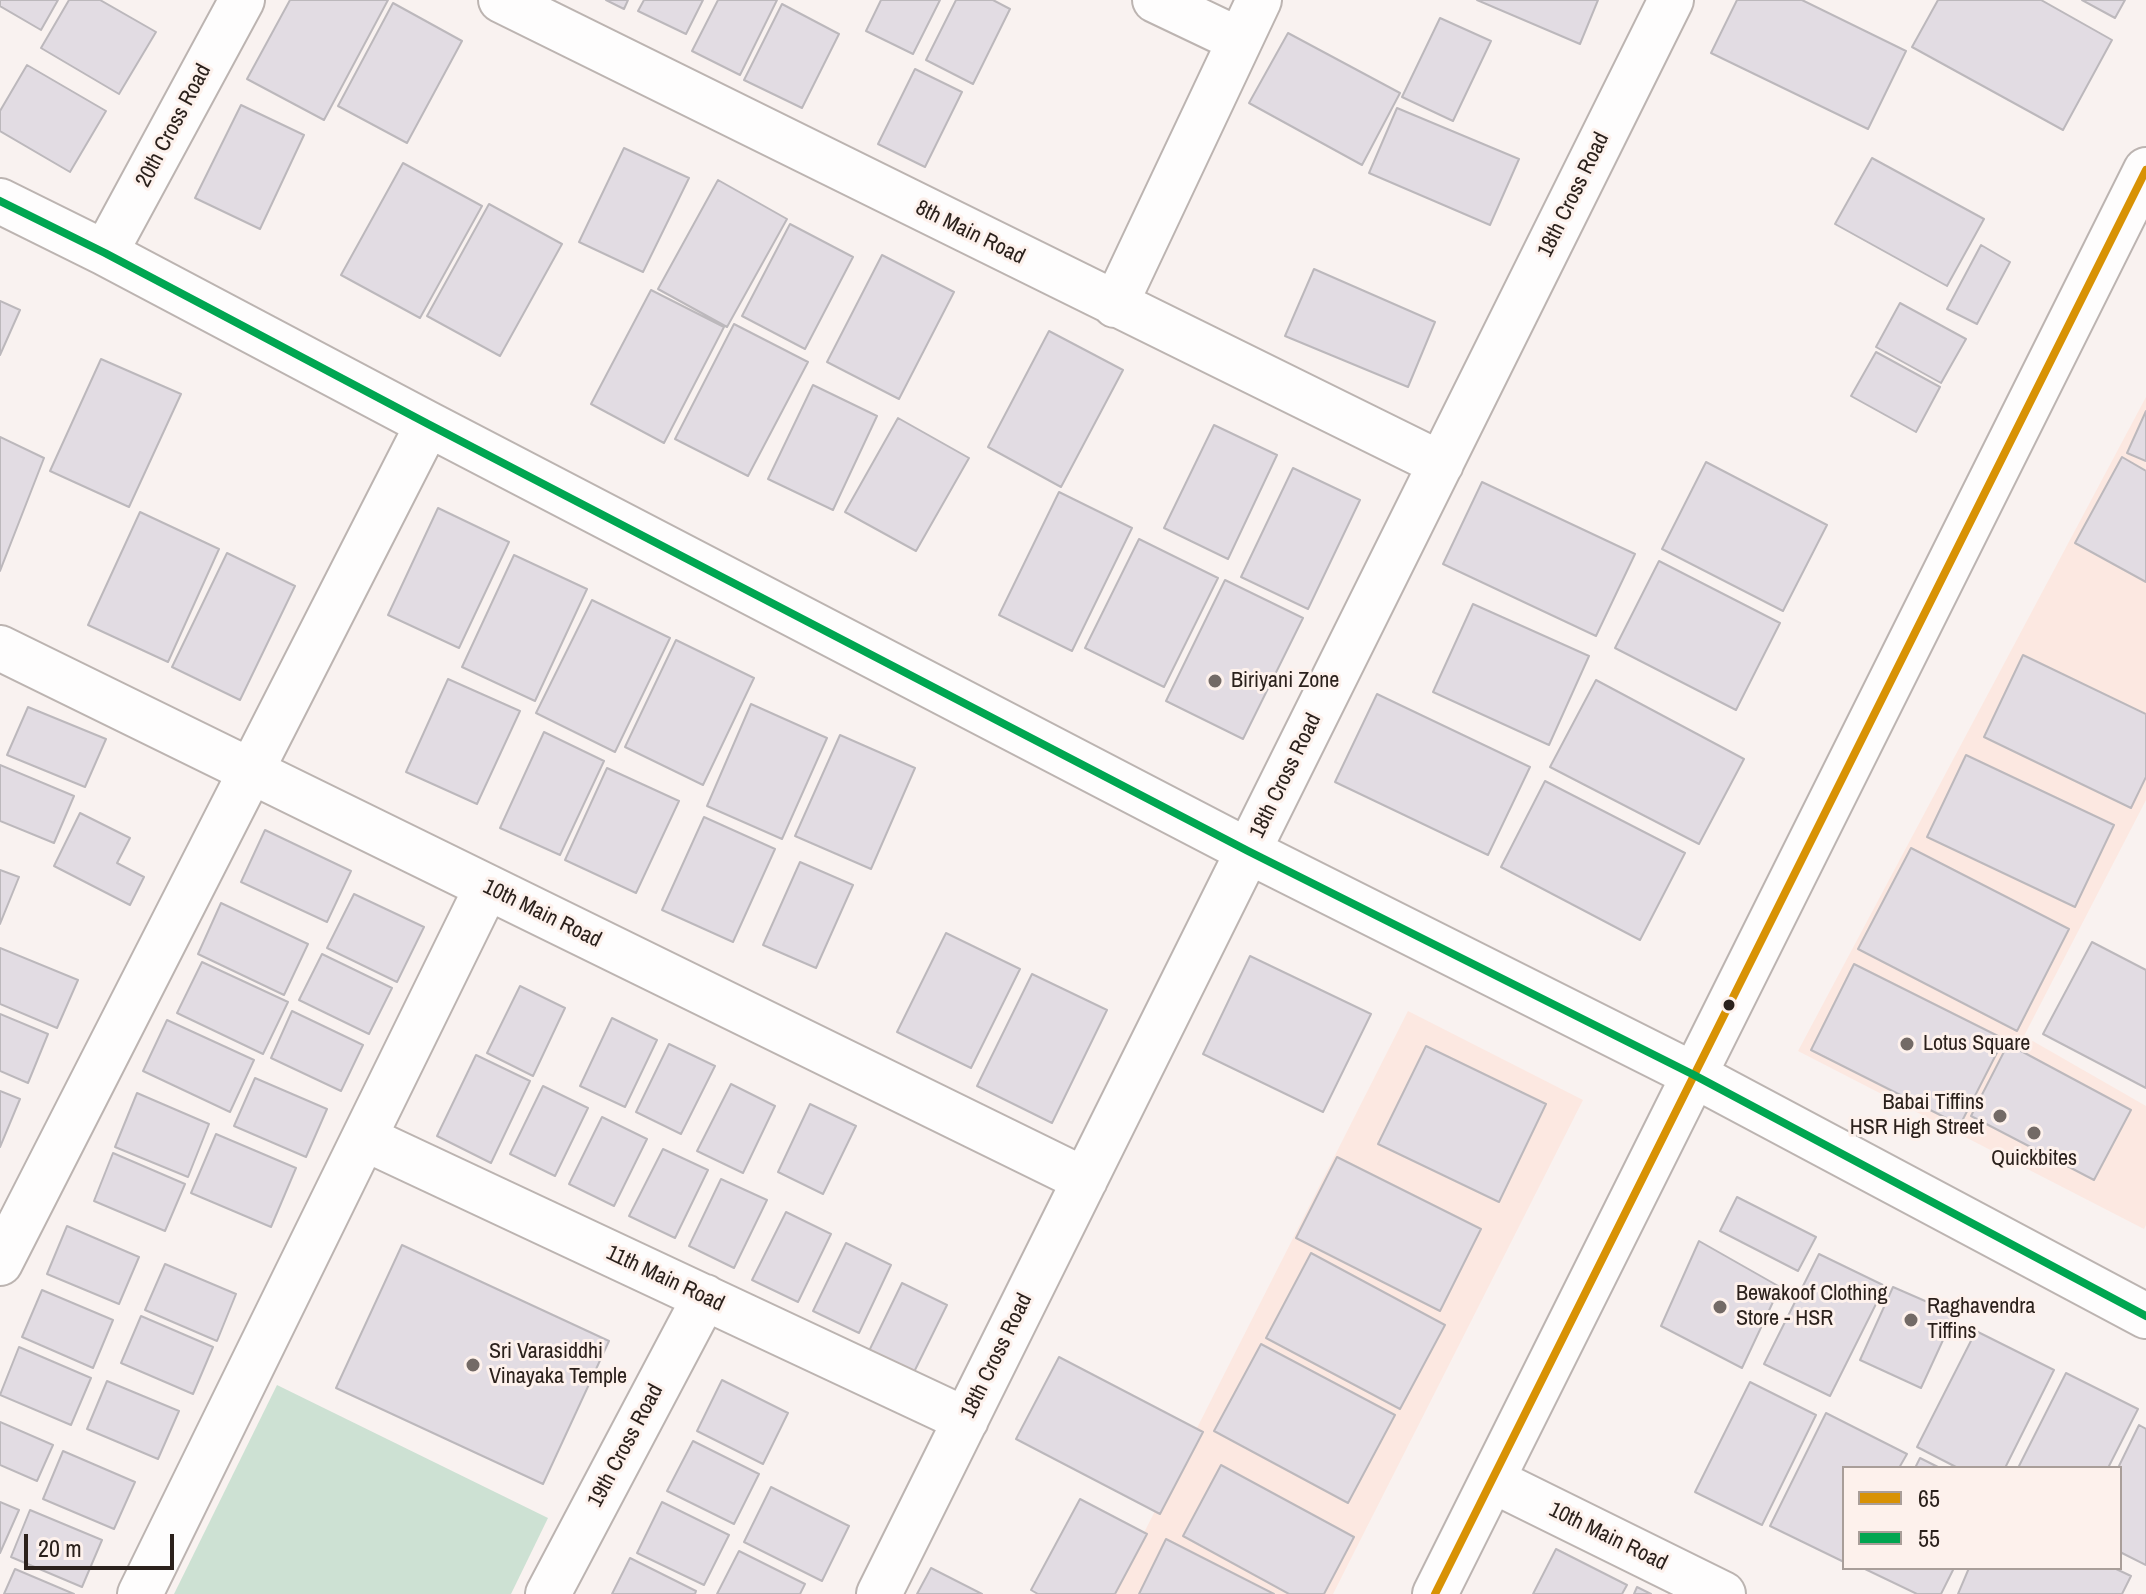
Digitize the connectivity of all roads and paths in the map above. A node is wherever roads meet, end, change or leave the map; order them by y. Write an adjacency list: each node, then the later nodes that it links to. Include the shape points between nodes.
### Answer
1 (242, 0): 10 (street, 20th Cross Road)
2 (501, 0): 11 (street, 8th Main Road)
3 (1155, 0): 6 (street)
4 (1259, 0): 6 (street)
5 (1671, 0): 13 (street, 18th Cross Road)
6 (1239, 40): 11 (street)
7 (2146, 170): 9 (street)
8 (0, 201): 10 (street)
9 (2133, 231): 18 (street)
10 (105, 253): 12 (street)
11 (1115, 305): 13 (street, 8th Main Road)
12 (428, 424): 15 (street); 16 (street)
13 (1441, 464): 16 (street, 18th Cross Road)
14 (0, 648): 15 (street, 10th Main Road)
15 (251, 772): 17 (street, 10th Main Road); 21 (street)
16 (1248, 851): 18 (street); 20 (street, 18th Cross Road)
17 (487, 887): 19 (street); 20 (street, 10th Main Road)
18 (1694, 1075): 23 (street); 25 (street)
19 (364, 1138): 22 (street, 11th Main Road); 26 (street)
20 (1085, 1180): 24 (street, 18th Cross Road)
21 (0, 1263)
22 (705, 1297): 24 (street, 11th Main Road); 27 (street, 19th Cross Road)
23 (2145, 1313)
24 (966, 1420): 28 (street, 18th Cross Road)
25 (1492, 1480): 29 (street); 30 (street, 10th Main Road)
26 (140, 1594)
27 (548, 1594)
28 (879, 1594)
29 (1435, 1594)
30 (1723, 1594)

